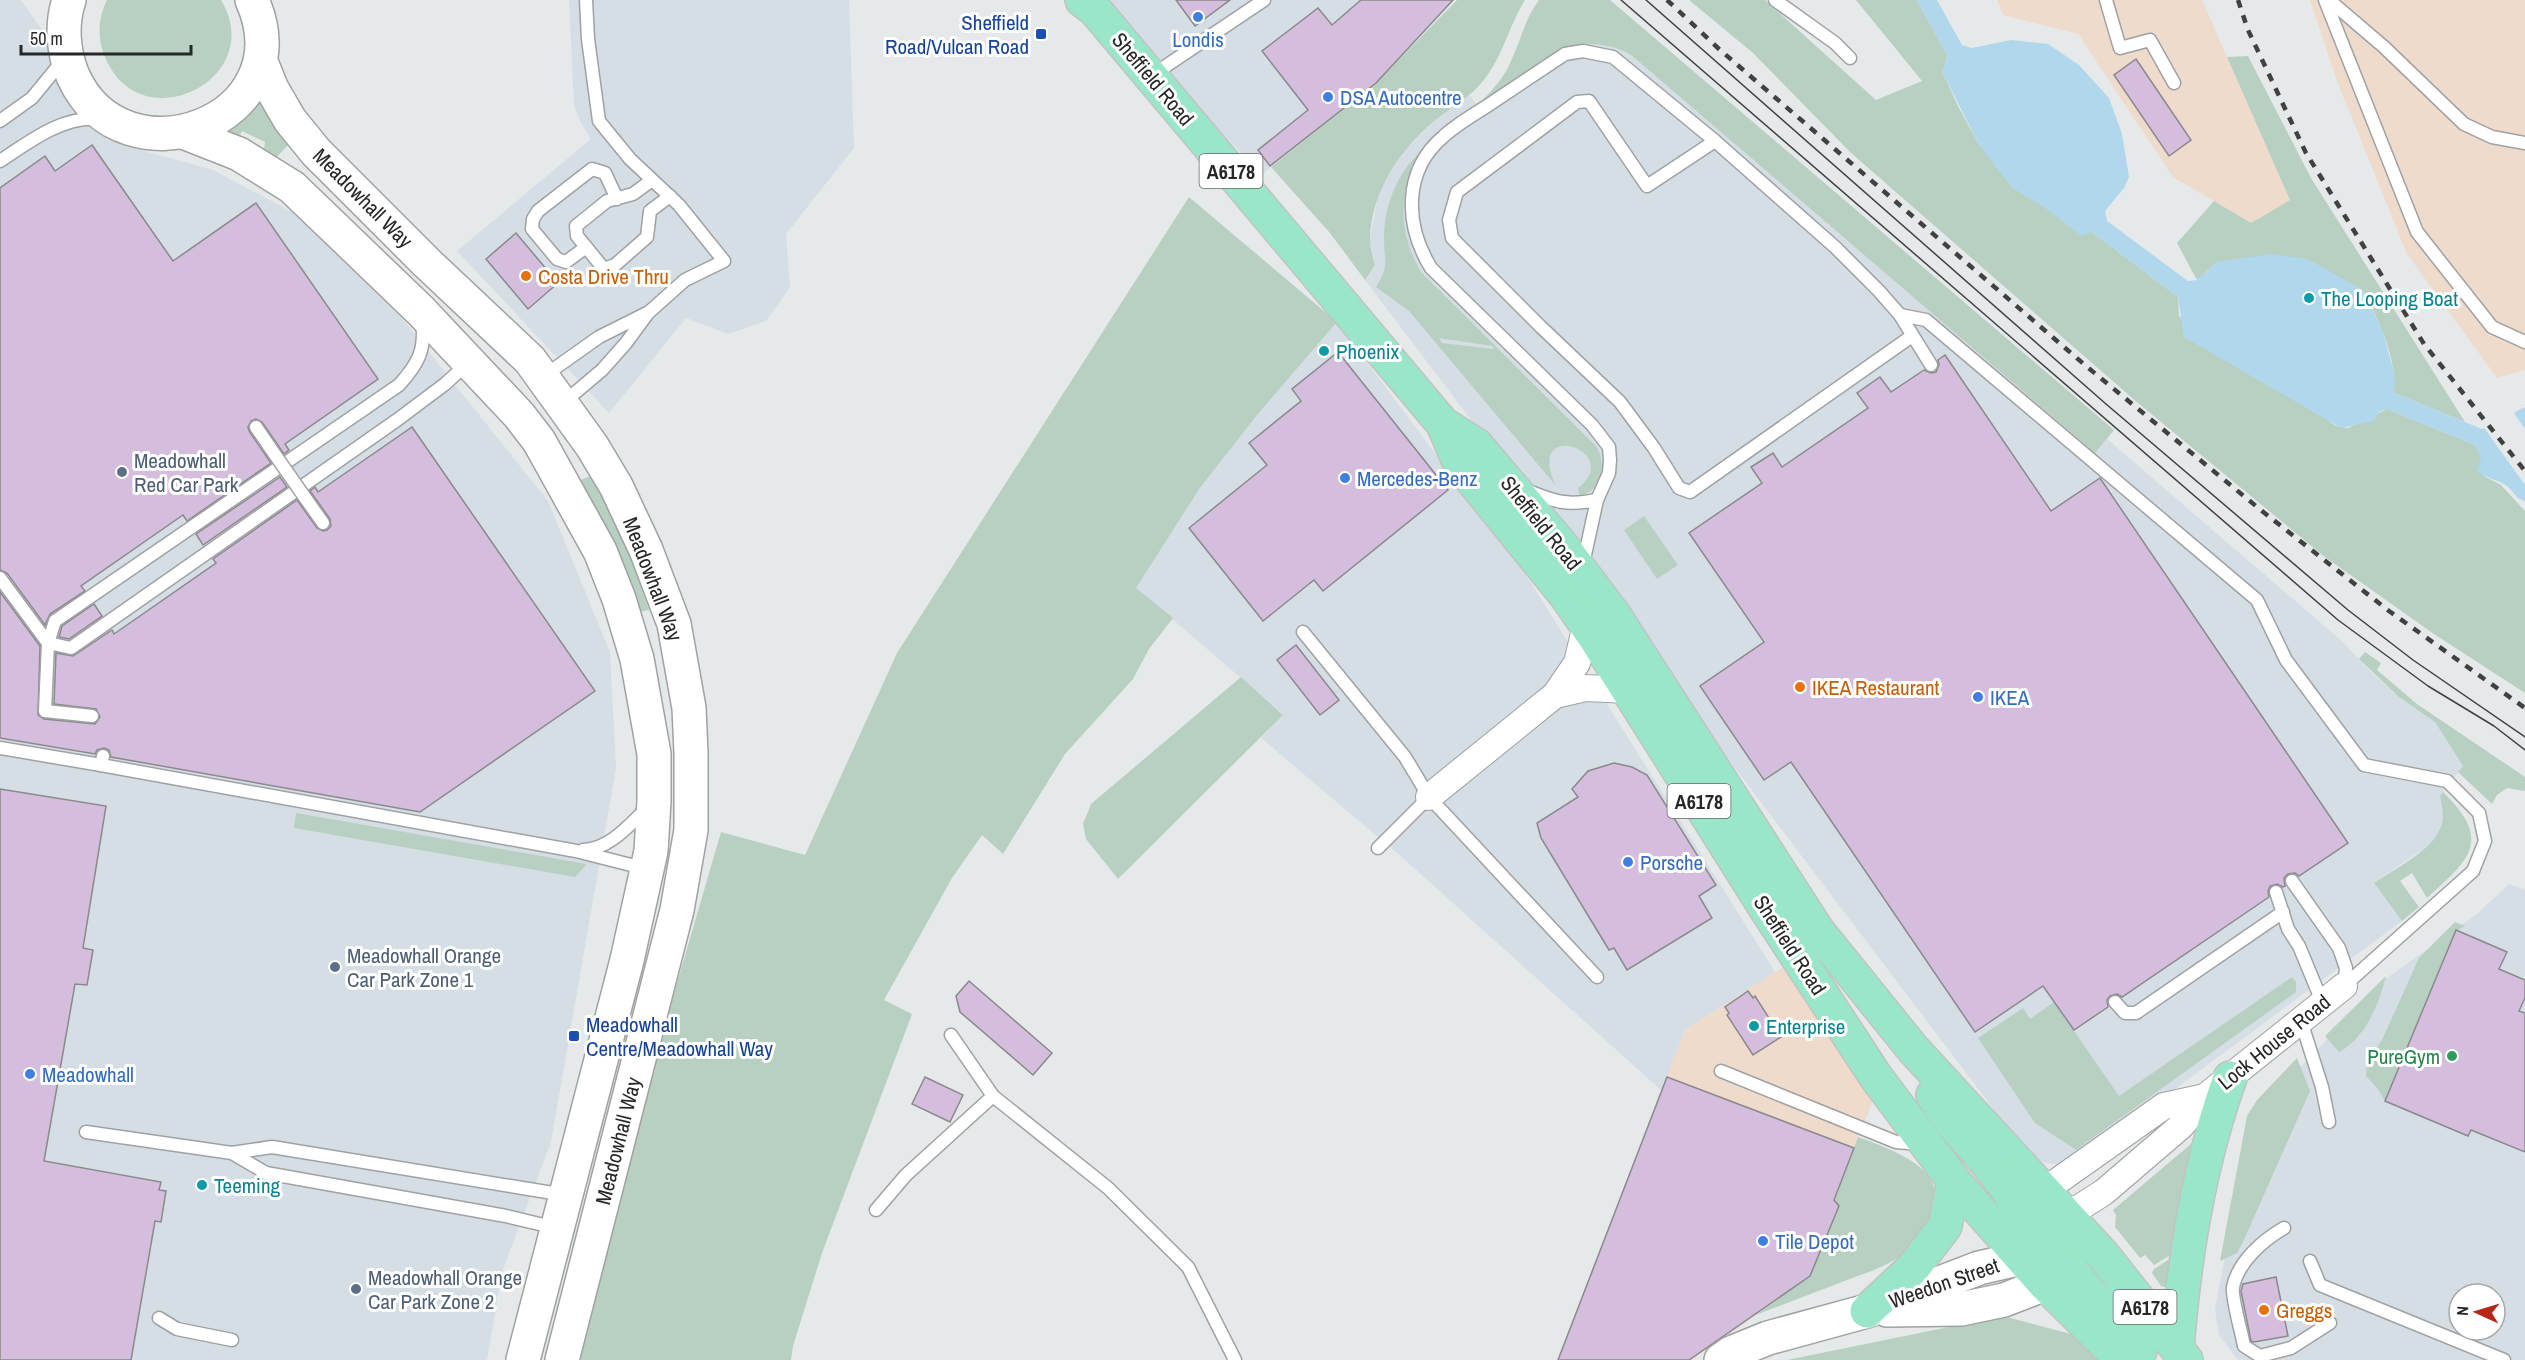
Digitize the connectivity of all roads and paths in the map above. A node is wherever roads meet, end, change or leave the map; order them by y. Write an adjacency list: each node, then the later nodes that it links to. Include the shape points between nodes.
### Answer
1 (586, 0): 19 (lane, via 599,122)
2 (1264, 0): 11 (lane)
3 (1775, 0): 9 (lane)
4 (2106, 0): 12 (lane, via 2120,48 2150,40)
5 (2327, 0): 17 (lane, via 2384,47 2464,124 2492,137); 28 (lane, via 2416,232 2492,327)
6 (254, 1): 10 (street, via 261,35)
7 (1089, 3): 11 (main road, Sheffield Road / A6178)
8 (62, 20): 13 (lane, via 32,98); 14 (street, via 70,69 83,93)
9 (1850, 58)
10 (261, 62): 15 (street, via 245,95 232,108 217,119); 23 (street, Meadowhall Way, via 272,89 307,142)
11 (1151, 76): 34 (main road, Sheffield Road / A6178)
12 (2174, 83)
13 (0, 121)
14 (114, 121): 15 (street, via 147,133); 18 (lane, via 74,120)
15 (183, 132): 24 (street, Meadowhall Way, via 239,154 292,187)
16 (1715, 141): 26 (lane, via 1835,247); 27 (lane, via 1647,186 1589,101 1577,102 1457,192 1449,220 1452,238 1620,402 1679,488 1690,492); 37 (lane, via 1613,57 1598,53 1565,54 1442,136 1413,185 1413,230 1431,268 1592,425 1609,447 1609,473)
17 (2525, 143)
18 (0, 161)
19 (652, 180): 20 (lane); 21 (lane, via 633,194)
20 (670, 196): 22 (lane, via 650,211 647,237 615,265 604,269); 25 (lane, via 724,261 685,280)
21 (616, 199): 22 (lane, via 607,201 576,226 577,236); 22 (lane, via 605,173 592,169 533,219 532,229 557,259 566,262)
22 (585, 247)
23 (427, 263): 29 (street, via 468,329 472,345); 31 (street, Meadowhall Way)
24 (421, 311): 29 (street, Meadowhall Way); 43 (lane, via 424,332 418,364 399,385 55,621)
25 (648, 313): 31 (lane, via 598,337); 32 (lane, via 602,370)
26 (1900, 315): 27 (lane); 58 (lane, via 1926,320 2257,600 2286,660 2364,765 2447,781 2480,813 2485,841 2473,871)
27 (1912, 336): 30 (lane)
28 (2525, 342)
29 (470, 362): 33 (street, Meadowhall Way); 43 (lane, via 397,420 71,648)
30 (1930, 365)
31 (543, 376): 32 (street, Meadowhall Way); 33 (street)
32 (563, 403): 33 (street); 55 (street, Meadowhall Way, via 616,486 674,624 689,708 691,753 691,830)
33 (519, 416): 49 (street, Meadowhall Way, via 539,441 572,497 619,599 645,698 654,754)
34 (1443, 424): 36 (main road, Sheffield Road / A6178, via 1476,445); 41 (main road, Sheffield Road / A6178, via 1461,466)
35 (256, 427): 38 (lane, bridge)
36 (1510, 484): 37 (lane, via 1558,503); 39 (main road, Sheffield Road / A6178)
37 (1597, 500): 39 (lane)
38 (323, 523)
39 (1582, 574): 73 (main road, Sheffield Road / A6178, via 1679,712 1817,930)
40 (0, 578): 43 (lane)
41 (1586, 625): 44 (main road, Sheffield Road / A6178); 45 (street, via 1577,663)
42 (1303, 632): 48 (lane, via 1405,757)
43 (48, 643): 46 (lane, via 45,711)
44 (1630, 690): 45 (street, via 1585,688); 68 (main road, Sheffield Road / A6178, via 1786,939 1876,1077)
45 (1555, 694): 48 (street)
46 (92, 716)
47 (0, 748): 51 (lane, via 102,761)
48 (1430, 797): 50 (lane); 57 (lane)
49 (654, 801): 51 (lane, via 609,842); 52 (street, Meadowhall Way)
50 (1378, 848)
51 (576, 851): 52 (lane)
52 (647, 874): 55 (street, via 662,887); 71 (street, Meadowhall Way)
53 (2292, 881): 58 (lane, via 2339,948 2346,968)
54 (2276, 892): 56 (lane)
55 (677, 910): 74 (street, Meadowhall Way)
56 (2283, 912): 59 (lane, via 2136,1013 2125,1013); 60 (lane)
57 (1597, 977)
58 (2344, 986): 60 (street, Lock House Road)
59 (2115, 1002)
60 (2323, 1004): 61 (street, Lock House Road)
61 (2301, 1021): 64 (street, Lock House Road); 66 (lane)
62 (951, 1035): 65 (lane)
63 (1721, 1071): 68 (lane, via 1896,1142)
64 (2218, 1088): 73 (street, Lock House Road, via 2181,1126 2104,1192); 73 (street, Lock House Road, via 2164,1106); 85 (main road, via 2217,1114 2181,1299)
65 (993, 1096): 72 (lane, via 906,1175); 88 (lane, via 1108,1188 1188,1267)
66 (2329, 1122)
67 (86, 1132): 69 (lane)
68 (1926, 1145): 70 (main road, Sheffield Road / A6178)
69 (232, 1153): 71 (lane, via 272,1146); 76 (lane, via 266,1173)
70 (1954, 1180): 75 (main road, Sheffield Road / A6178); 81 (main road, via 1945,1226 1912,1268)
71 (566, 1195): 74 (street); 76 (street, Meadowhall Way)
72 (876, 1210)
73 (2046, 1213): 75 (main road); 78 (main road, A6178); 80 (main road, Sheffield Road)
74 (597, 1223): 76 (street); 87 (street, Meadowhall Way)
75 (1991, 1224): 80 (main road, Sheffield Road / A6178)
76 (557, 1228): 86 (street, Meadowhall Way)
77 (2284, 1228): 83 (lane, via 2268,1237 2241,1267 2232,1288 2244,1346 2260,1356 2291,1348)
78 (2103, 1255): 80 (main road, via 2082,1252); 85 (main road, A6178)
79 (2310, 1261): 92 (lane, via 2320,1284)
80 (2041, 1262): 81 (street, Weedon Street, via 2004,1300 1961,1309); 90 (main road, A6178); 91 (main road, via 2092,1294 2137,1344)
81 (1867, 1311): 89 (street, Weedon Street, via 1768,1338)
82 (159, 1318): 84 (lane, via 177,1329)
83 (2330, 1323)
84 (232, 1340)
85 (2182, 1354)
86 (523, 1360)
87 (562, 1360)
88 (1235, 1360)
89 (1721, 1360)
90 (2122, 1360)
91 (2144, 1360)
92 (2504, 1360)

